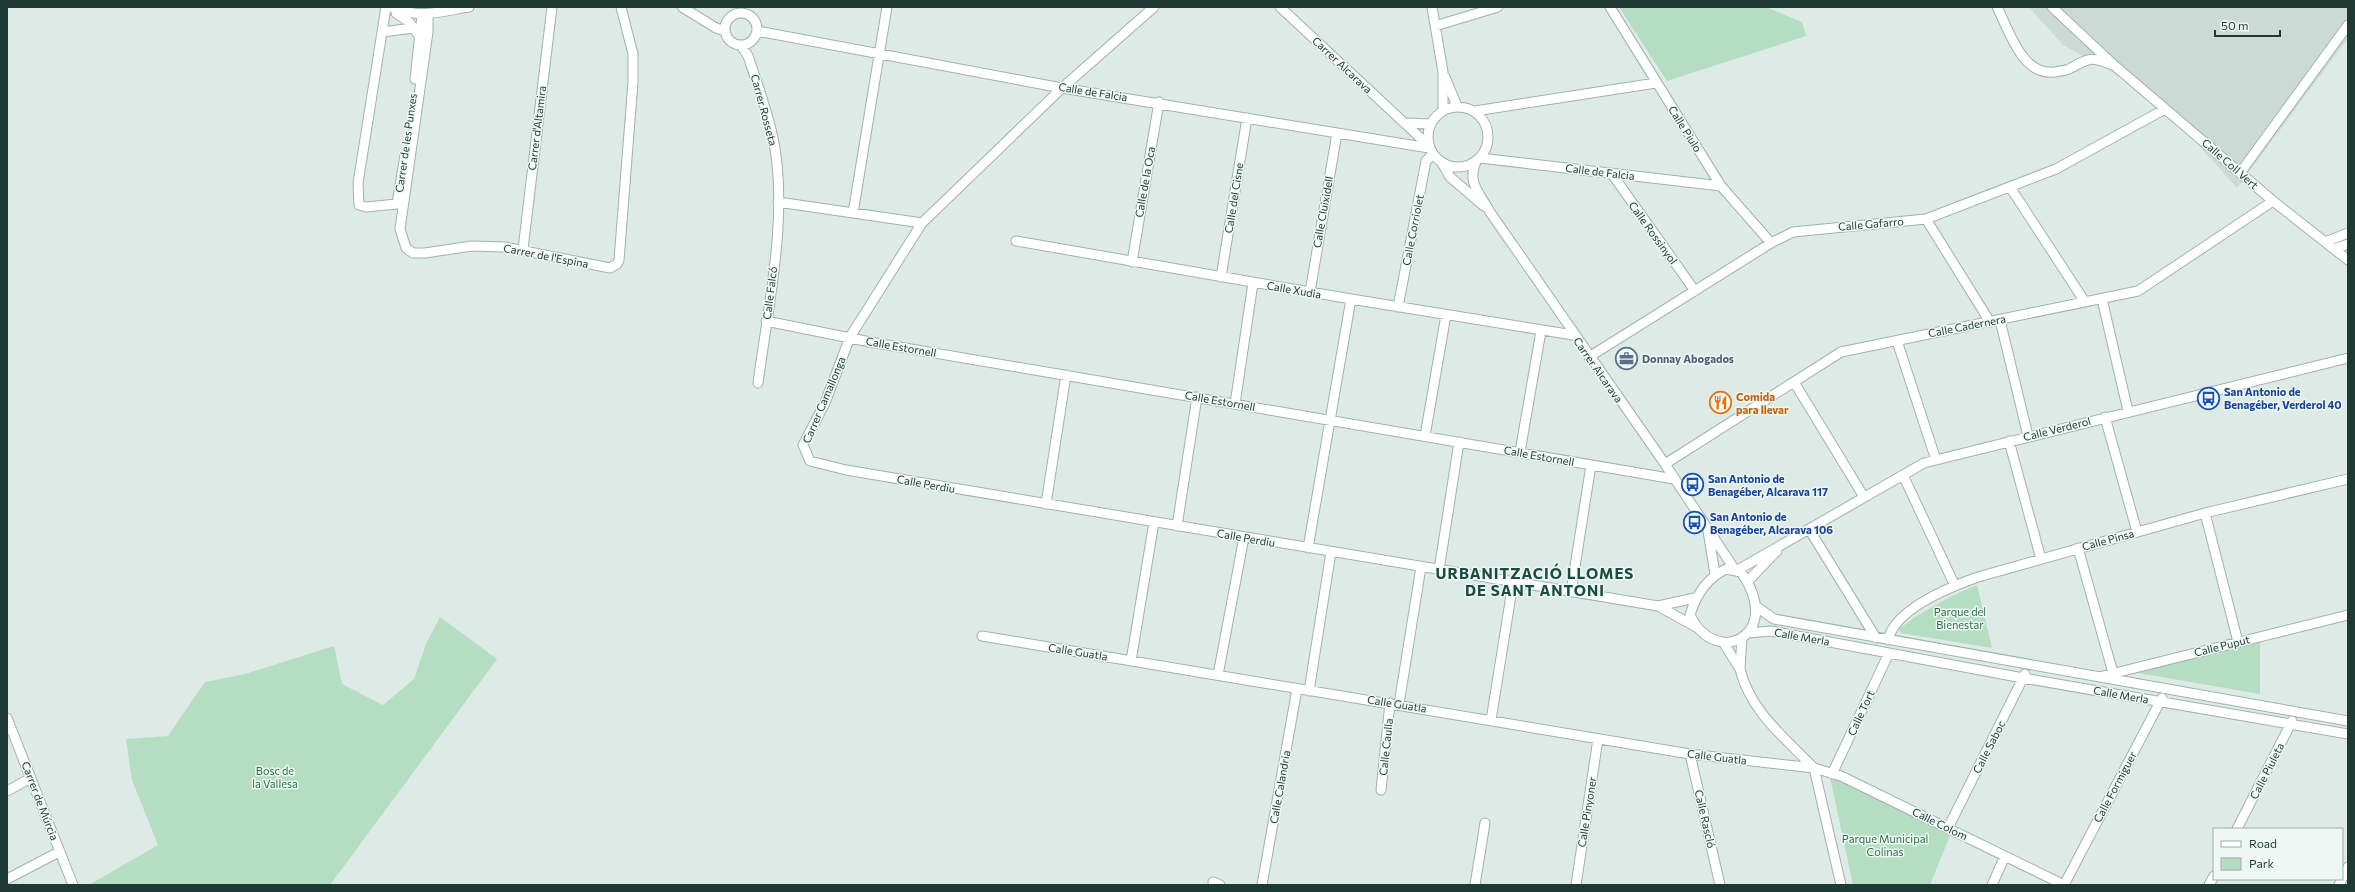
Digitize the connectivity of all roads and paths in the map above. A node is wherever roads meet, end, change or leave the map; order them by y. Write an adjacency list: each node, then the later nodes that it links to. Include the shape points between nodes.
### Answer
1 (388, 7): 16 (street, via 407,13); 19 (street); 22 (street, Carrer de les Punxes)
2 (470, 7): 14 (street)
3 (552, 7): 57 (street, Carrer d'Altamira)
4 (621, 7): 57 (street, Carrer de l'Espina, via 634,54 634,82 619,260 610,268 601,267)
5 (682, 7): 20 (street, Carrer Rosseta)
6 (887, 7): 25 (street)
7 (1154, 7): 29 (street)
8 (1280, 7): 36 (street, Carrer Alcarava)
9 (1432, 7): 18 (street)
10 (1498, 7): 18 (street)
11 (1610, 7): 28 (street, Calle Piulo)
12 (1997, 7): 26 (street, Calle Coll Vert, via 2024,59 2036,70 2068,70 2082,60 2097,58)
13 (2052, 7): 26 (street, Calle Coll Vert)
14 (455, 8): 16 (street)
15 (741, 10): 20 (street, via 729,20); 21 (street, via 753,18)
16 (425, 14): 23 (street, Carrer de les Punxes); 57 (street, Carrer de l'Espina, via 428,32 400,229 402,240 406,248 413,253 472,246)
17 (2348, 25): 42 (street)
18 (1435, 26): 27 (street)
19 (413, 28): 22 (street); 23 (street)
20 (725, 31): 24 (street, Carrer Rosseta, via 732,42)
21 (757, 31): 24 (street, via 753,39); 25 (street, Calle de Falcia)
22 (382, 32): 23 (street, Carrer de les Punxes, via 358,183 357,200 359,205 366,207 397,204)
23 (420, 36)
24 (742, 45): 47 (street, Carrer Rosseta, via 757,80 773,138)
25 (879, 55): 29 (street, Calle de Falcia); 49 (street)
26 (2115, 66): 32 (street, Calle Coll Vert)
27 (1443, 72): 31 (street); 33 (street)
28 (1656, 83): 34 (street); 44 (street, Calle Piulo)
29 (1062, 88): 30 (street, Calle de Falcia); 51 (street)
30 (1159, 102): 35 (street, Calle de Falcia); 60 (street, Calle de la Oca)
31 (1457, 106): 33 (street); 34 (street)
32 (2165, 109): 42 (street, Calle Coll Vert); 45 (street, Calle Gafarro, via 2056,169)
33 (1443, 110): 37 (street)
34 (1475, 111): 40 (street, via 1487,127 1488,137 1487,146)
35 (1247, 118): 38 (street, Calle de Falcia); 61 (street, Calle del Cisne)
36 (1405, 123): 37 (street); 39 (street, Carrer Alcarava)
37 (1430, 124): 39 (street)
38 (1337, 132): 39 (street, Calle de Falcia); 64 (street, Calle Cluixidell)
39 (1430, 149): 41 (street); 68 (street, Calle Corriolet)
40 (1478, 159): 41 (street, via 1460,167); 43 (street, Calle de Falcia); 48 (street, Carrer Alcarava, via 1472,171 1472,181)
41 (1442, 163): 48 (street, Carrer Alcarava, via 1450,177)
42 (2240, 173): 46 (street, Calle Coll Vert)
43 (1612, 174): 44 (street, Calle de Falcia); 63 (street, Calle Rossinyol)
44 (1721, 186): 55 (street, Calle Piulo)
45 (2010, 187): 50 (street, Calle Gafarro); 67 (street)
46 (2273, 201): 54 (street, Calle Coll Vert); 65 (street, Calle Cadernera, via 2138,291)
47 (778, 202): 49 (street); 71 (street, Calle Falcó, via 776,244)
48 (1490, 212): 74 (street, Carrer Alcarava)
49 (853, 213): 51 (street)
50 (1926, 219): 55 (street, Calle Gafarro, via 1793,232); 72 (street)
51 (922, 223): 75 (street)
52 (2348, 233): 54 (street)
53 (1016, 241): 60 (street, Calle Xudia)
54 (2325, 242): 58 (street, Calle Coll Vert)
55 (1771, 243): 63 (street, Calle Gafarro)
56 (2348, 244): 58 (street)
57 (523, 249)
58 (2334, 249): 59 (street, Calle Coll Vert)
59 (2348, 260)
60 (1132, 262): 61 (street, Calle Xudia)
61 (1221, 277): 62 (street, Calle Xudia)
62 (1253, 283): 64 (street, Calle Xudia); 83 (street)
63 (1695, 291): 77 (street, Calle Gafarro)
64 (1310, 292): 66 (street, Calle Xudia)
65 (2102, 299): 67 (street, Calle Cadernera); 84 (street)
66 (1350, 300): 68 (street, Calle Xudia); 86 (street)
67 (2085, 302): 70 (street, Calle Cadernera)
68 (1398, 307): 69 (street, Calle Xudia)
69 (1446, 315): 73 (street, Calle Xudia); 87 (street)
70 (2000, 320): 72 (street, Calle Cadernera); 88 (street)
71 (766, 322): 75 (street, Calle Estornell); 81 (street, Calle Falcó)
72 (1990, 322): 76 (street, Calle Cadernera)
73 (1541, 331): 74 (street, Calle Xudia); 91 (street)
74 (1573, 335): 77 (street, Carrer Alcarava)
75 (850, 337): 79 (street, Calle Estornell); 95 (street, Carrer Camallonga, via 825,404 803,445 810,461)
76 (1897, 341): 80 (street, Calle Cadernera, via 1842,352); 92 (street)
77 (1589, 357): 93 (street, Carrer Alcarava)
78 (2348, 358): 84 (street, Calle Verderol)
79 (1066, 375): 82 (street, Calle Estornell); 100 (street)
80 (1794, 382): 93 (street, Calle Cadernera); 99 (street)
81 (758, 383)
82 (1197, 398): 83 (street, Calle Estornell); 103 (street)
83 (1235, 404): 86 (street, Calle Estornell)
84 (2128, 411): 85 (street, Calle Verderol)
85 (2105, 417): 88 (street, Calle Verderol); 106 (street)
86 (1331, 420): 87 (street, Calle Estornell); 109 (street)
87 (1425, 436): 90 (street, Calle Estornell)
88 (2028, 436): 89 (street, Calle Verderol)
89 (2009, 441): 92 (street, Calle Verderol); 112 (street)
90 (1459, 442): 91 (street, Calle Estornell); 114 (street)
91 (1520, 452): 94 (street, Calle Estornell)
92 (1936, 460): 96 (street, Calle Verderol, via 1924,463)
93 (1665, 464): 97 (street, Carrer Alcarava)
94 (1591, 465): 97 (street, Calle Estornell); 120 (street)
95 (834, 468): 100 (street, Calle Perdiu)
96 (1903, 475): 99 (street, Calle Verderol); 119 (street)
97 (1674, 479): 104 (street, Carrer Alcarava)
98 (2348, 479): 101 (street, Calle Pinsa)
99 (1864, 497): 105 (street, Calle Verderol)
100 (1046, 504): 102 (street, Calle Perdiu)
101 (2205, 513): 106 (street, Calle Pinsa); 130 (street)
102 (1154, 522): 103 (street, Calle Perdiu); 132 (street)
103 (1178, 526): 107 (street, Calle Perdiu)
104 (1708, 527): 115 (street, Carrer Alcarava); 116 (street, Carrer Alcarava)
105 (1809, 529): 108 (street, Calle Verderol); 128 (street)
106 (2137, 532): 110 (street, Calle Pinsa)
107 (1244, 537): 109 (street, Calle Perdiu); 136 (street)
108 (1783, 544): 115 (street, Calle Verderol); 117 (street, Calle Verderol)
109 (1308, 548): 111 (street, Calle Perdiu)
110 (2078, 548): 112 (street, Calle Pinsa); 135 (street)
111 (1331, 552): 113 (street, Calle Perdiu); 141 (street)
112 (2041, 559): 119 (street, Calle Pinsa)
113 (1421, 567): 114 (street, Calle Perdiu); 143 (street, Calle Caulla)
114 (1439, 570): 118 (street, Calle Perdiu)
115 (1735, 571): 116 (street, via 1726,569); 117 (street, via 1741,572)
116 (1715, 574): 121 (street)
117 (1748, 582): 123 (street)
118 (1513, 583): 120 (street, Calle Perdiu); 146 (street)
119 (1955, 586): 128 (street, Calle Pinsa, via 1910,611 1890,630)
120 (1571, 592): 122 (street, Calle Perdiu)
121 (1695, 598): 122 (street, Calle Perdiu); 125 (street, via 1690,615)
122 (1658, 606): 125 (street, Calle Perdiu)
123 (1757, 607): 126 (street, via 1754,626); 128 (street, Calle Merla, via 1774,619)
124 (2348, 614): 130 (street, Calle Puput)
125 (1696, 628): 129 (street, via 1710,639)
126 (1745, 635): 129 (street); 131 (street, Calle Merla, via 1771,631); 134 (street)
127 (982, 636): 132 (street, Calle Guatla)
128 (1886, 639): 131 (street); 131 (street); 133 (street, Calle Merla)
129 (1723, 642): 134 (street)
130 (2238, 642): 135 (street, Calle Puput)
131 (1888, 653): 137 (street, Calle Merla); 153 (street, Calle Tort)
132 (1131, 661): 136 (street, Calle Guatla)
133 (2029, 666): 137 (street, Calle Saboc); 138 (street, Calle Merla)
134 (1740, 669): 152 (street, via 1745,688 1760,712)
135 (2113, 673): 138 (street, Calle Puput)
136 (1218, 676): 139 (street, Calle Guatla)
137 (2023, 678): 142 (street, Calle Merla); 158 (street, Calle Saboc)
138 (2096, 678): 140 (street, Calle Merla)
139 (1297, 689): 141 (street, Calle Guatla); 166 (street, Calle Calandria)
140 (2166, 690): 142 (street, Calle Formiguer); 144 (street, Calle Merla)
141 (1309, 691): 143 (street, Calle Guatla)
142 (2160, 702): 148 (street, Calle Merla); 172 (street, Calle Formiguer)
143 (1394, 704): 146 (street, Calle Guatla); 155 (street, Calle Caulla)
144 (2296, 712): 147 (street, Calle Merla); 148 (street, Calle Piuleta)
145 (7, 718): 154 (street, Carrer de Múrcia)
146 (1491, 720): 150 (street, Calle Guatla)
147 (2348, 721)
148 (2290, 724): 149 (street, Calle Merla); 159 (street, Calle Piuleta)
149 (2348, 734)
150 (1598, 739): 151 (street, Calle Guatla); 168 (street, Calle Pinyoner)
151 (1690, 754): 152 (street, Calle Guatla); 169 (street, Calle Rascló)
152 (1814, 768): 153 (street, Calle Colom); 170 (street)
153 (1832, 774): 158 (street, Calle Colom)
154 (31, 778): 156 (street); 160 (street, Carrer de Múrcia)
155 (1381, 790)
156 (7, 791)
157 (1484, 823): 167 (street)
158 (1948, 828): 161 (street, Calle Colom)
159 (2238, 828)
160 (59, 852): 164 (street); 165 (street, Carrer de Múrcia)
161 (2005, 856): 171 (street); 172 (street, Calle Colom)
162 (2348, 867): 163 (street)
163 (2343, 877)
164 (7, 879)
165 (73, 885)
166 (1262, 885)
167 (1475, 885)
168 (1576, 885)
169 (1720, 885)
170 (1841, 885)
171 (1992, 885)
172 (2064, 885)

